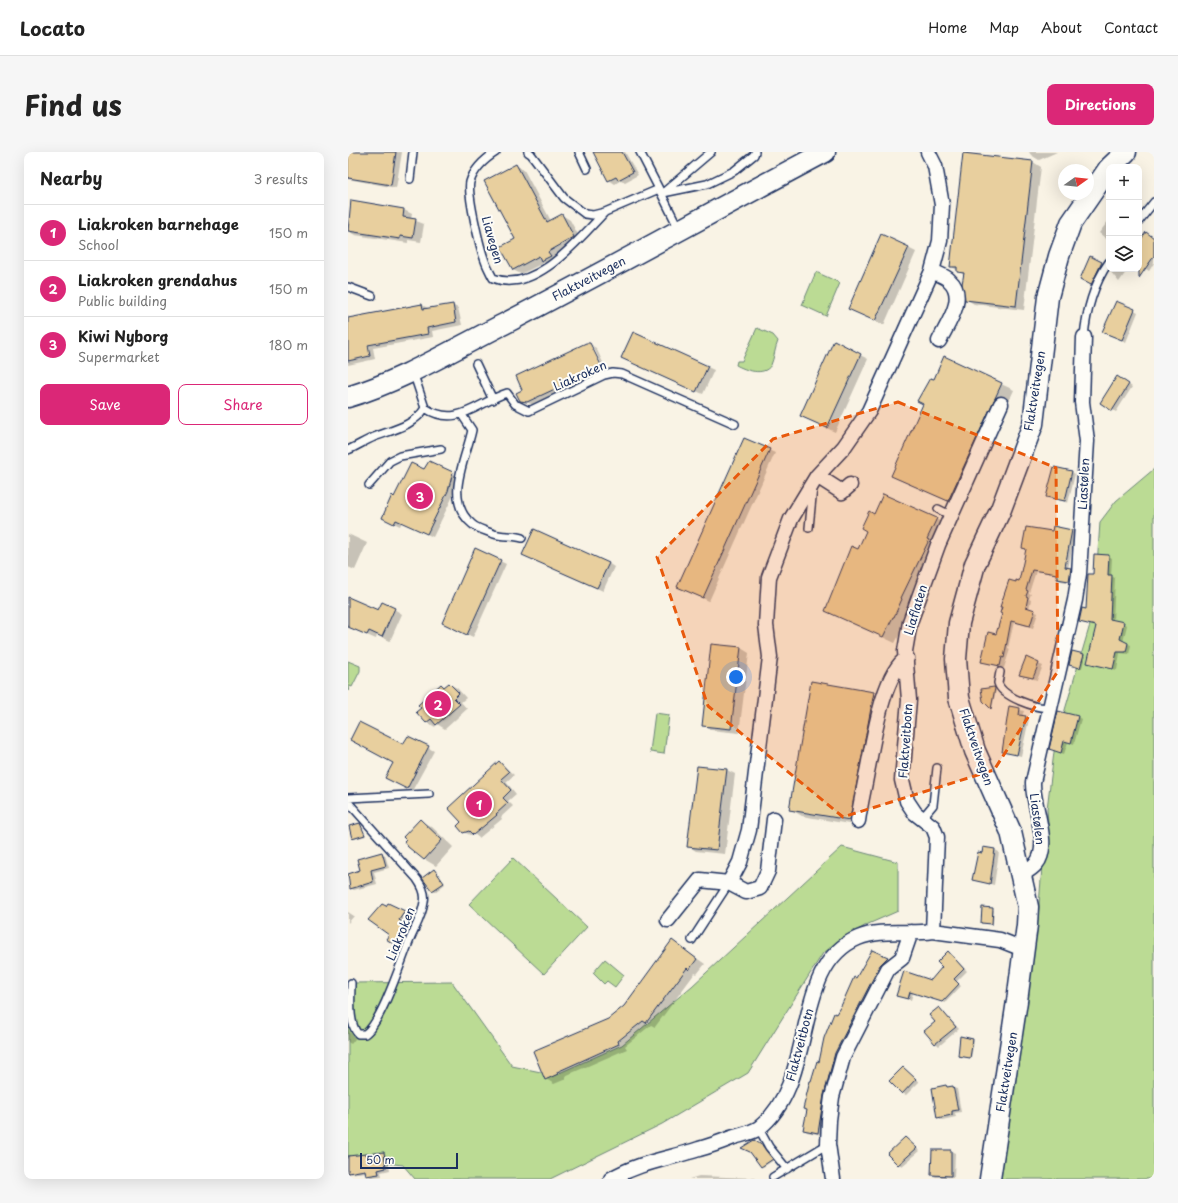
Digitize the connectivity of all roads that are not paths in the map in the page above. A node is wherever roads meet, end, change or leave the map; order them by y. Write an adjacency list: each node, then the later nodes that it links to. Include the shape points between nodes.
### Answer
1 (413, 152): 14 (lane)
2 (496, 152): 17 (lane, Liavegen, via 476,170 470,183 473,213 484,261 493,278 503,282 530,278 560,259)
3 (528, 152): 17 (lane, Liavegen, via 564,198 585,214)
4 (579, 152): 12 (lane)
5 (640, 152): 15 (lane)
6 (711, 152): 15 (lane)
7 (754, 152): 15 (lane, via 754,155 734,171 706,184)
8 (825, 152): 19 (main road, Flaktveitvegen)
9 (928, 152): 21 (street, via 938,178 942,205 940,241)
10 (1126, 152): 11 (main road, Flaktveitvegen)
11 (1112, 164)
12 (587, 169)
13 (1106, 171): 51 (main road, Flaktveitvegen, via 1071,223 1059,256 1048,298 1033,424 1001,509 975,564 959,623 956,659 959,698 975,751 1011,832)
14 (410, 179)
15 (661, 191): 17 (lane, Liavegen); 19 (lane)
16 (1154, 202): 18 (lane)
17 (605, 212)
18 (1142, 218)
19 (679, 229): 27 (main road, Flaktveitvegen, via 606,271)
20 (1106, 266): 24 (lane, Liastølen, via 1097,283)
21 (932, 271): 25 (street, via 948,280 956,290 957,297 957,304); 36 (street, via 869,411)
22 (348, 287): 23 (lane)
23 (372, 296)
24 (1084, 337): 43 (street, Liastølen, via 1082,402 1087,441 1079,574)
25 (939, 341)
26 (476, 364): 29 (lane)
27 (413, 372): 28 (main road, Flaktveitvegen); 31 (lane)
28 (348, 397)
29 (493, 400): 32 (lane, Liakroken); 33 (lane, Liakroken, via 508,393 515,404 529,411 604,375 616,373 636,379)
30 (1001, 404): 41 (street, Liaflaten, via 944,512 910,622 905,651)
31 (425, 408): 32 (lane, Liakroken, via 440,415); 35 (lane, via 414,420)
32 (462, 415): 40 (lane, via 472,430 458,484 457,494 461,510 477,527 495,534)
33 (735, 424)
34 (441, 449): 37 (lane, via 400,456 390,462)
35 (348, 450)
36 (815, 480): 38 (street, via 842,492); 39 (lane); 52 (street, via 791,519 769,576 766,625 770,658 749,830 740,862)
37 (369, 485)
38 (850, 485)
39 (809, 528)
40 (522, 538)
41 (907, 658): 48 (street, Flaktveitbotn, via 909,700 902,780 907,801 914,813); 50 (street, via 901,661 893,675 875,728)
42 (1000, 672): 43 (lane, via 998,683 1005,693 1039,707)
43 (1050, 707): 51 (street, Liastølen, via 1033,782 1042,834 1040,857 1037,863)
44 (937, 768): 48 (lane, via 933,804)
45 (429, 794): 46 (lane)
46 (348, 798)
47 (348, 802): 58 (lane, Liakroken, via 417,879 425,894 419,920 372,1027 365,1034 358,1034 354,1028)
48 (923, 817): 54 (street, Flaktveitbotn, via 933,827 937,837)
49 (774, 819): 52 (street, via 768,871 760,888 746,892)
50 (858, 821)
51 (1021, 876): 57 (main road, Flaktveitvegen, via 1028,907)
52 (729, 883): 53 (street, via 700,880); 56 (lane)
53 (668, 920)
54 (933, 930): 55 (street, Flaktveitbotn); 57 (street, Flaktveitbotn, via 1000,940)
55 (911, 932): 59 (street, Flaktveitbotn, via 875,932 857,938 832,956 818,979 799,1058 788,1088 778,1108); 60 (street, via 902,958 888,969 843,1057 832,1097)
56 (692, 940)
57 (1023, 949): 65 (main road, Flaktveitvegen)
58 (351, 983)
59 (759, 1129): 61 (lane, via 769,1147); 63 (street, Flaktveitbotn, via 699,1149 650,1161)
60 (828, 1144): 61 (lane); 64 (street)
61 (787, 1169): 62 (lane)
62 (773, 1178)
63 (611, 1179)
64 (833, 1179)
65 (990, 1179)

